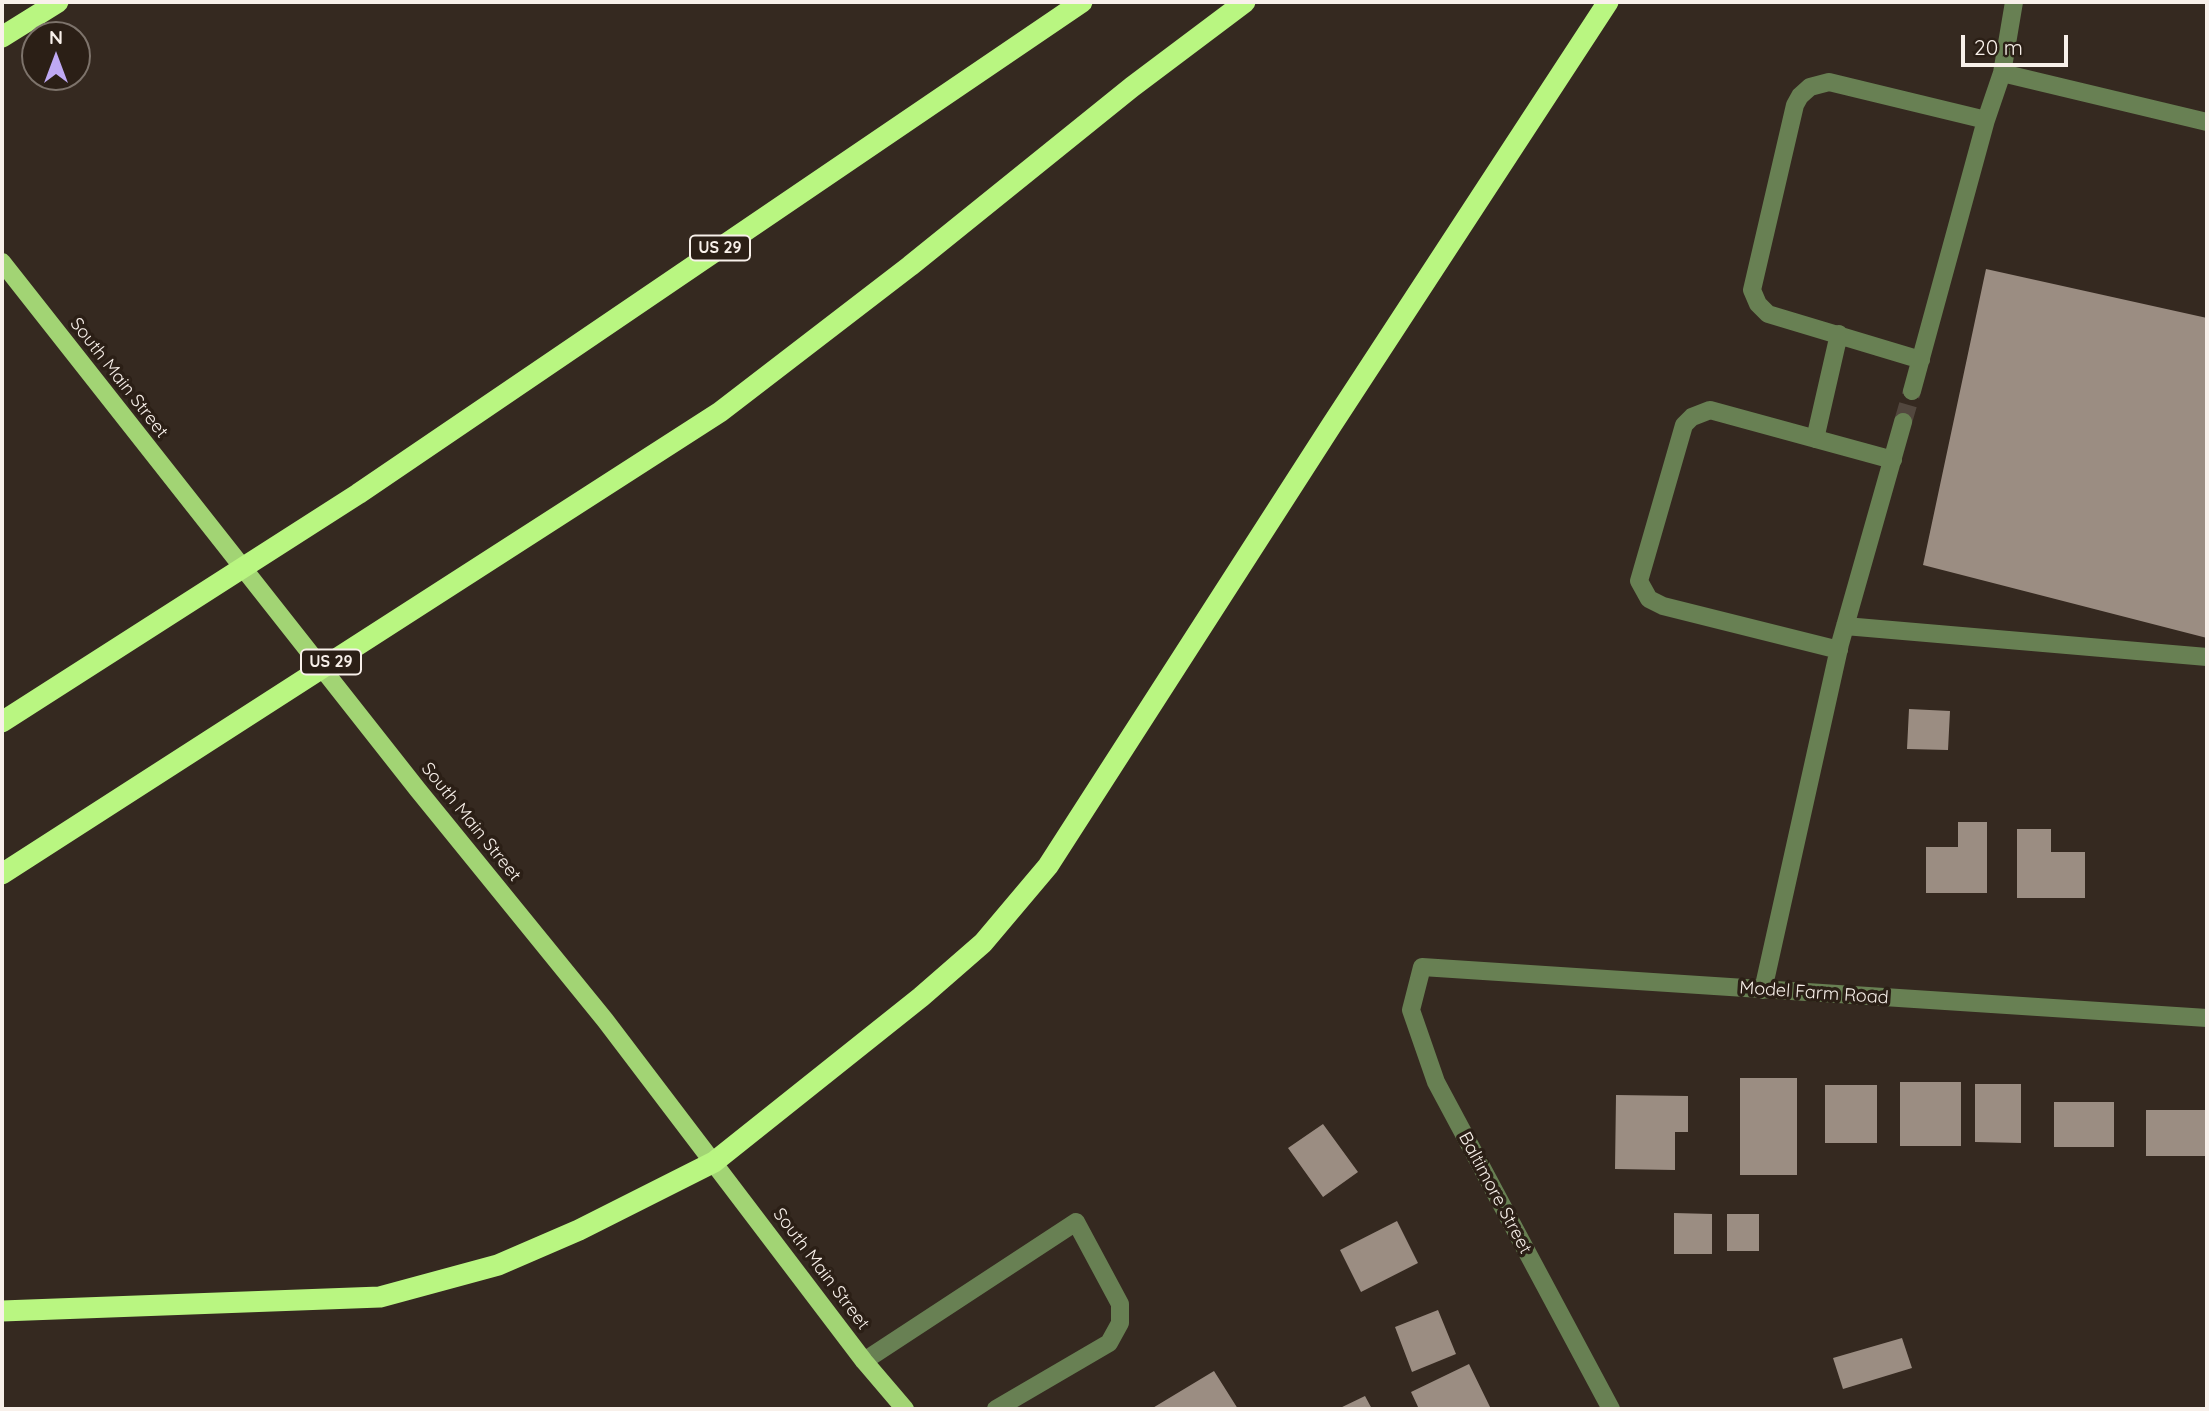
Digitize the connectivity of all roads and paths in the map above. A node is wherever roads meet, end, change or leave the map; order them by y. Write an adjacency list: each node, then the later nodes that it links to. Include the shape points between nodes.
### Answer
1 (58, 2): 6 (highway)
2 (1082, 2): 20 (highway, US 29, via 358,494)
3 (1245, 2): 21 (highway, US 29, via 720,412)
4 (1608, 2): 25 (highway, via 1048,866 983,943)
5 (2014, 2): 7 (street)
6 (2, 37)
7 (2002, 73): 8 (street); 9 (street)
8 (1986, 120): 11 (street, via 1829,82 1800,96 1752,290 1768,314); 12 (street)
9 (2207, 122)
10 (2, 262): 25 (main road, South Main Street)
11 (1839, 334): 12 (street); 15 (street)
12 (1921, 360): 13 (street)
13 (1912, 391)
14 (1903, 422): 16 (street)
15 (1815, 439): 16 (street); 18 (street, via 1710,410 1692,417 1684,425 1639,581 1650,598 1663,606)
16 (1893, 460): 17 (street)
17 (1845, 626): 18 (street); 19 (street)
18 (1839, 650): 23 (street)
19 (2207, 657)
20 (2, 722)
21 (2, 874)
22 (1422, 967): 23 (street, Model Farm Road); 30 (street, Baltimore Street, via 1411,1010 1436,1082)
23 (1763, 990): 24 (street, Model Farm Road)
24 (2207, 1018)
25 (715, 1162): 26 (highway, via 498,1265 380,1297); 27 (main road, South Main Street)
26 (2, 1311)
27 (864, 1361): 28 (main road, South Main Street); 29 (street, via 1076,1222 1120,1304 1120,1323 1109,1343)
28 (904, 1408)
29 (996, 1409)
30 (1611, 1409)

